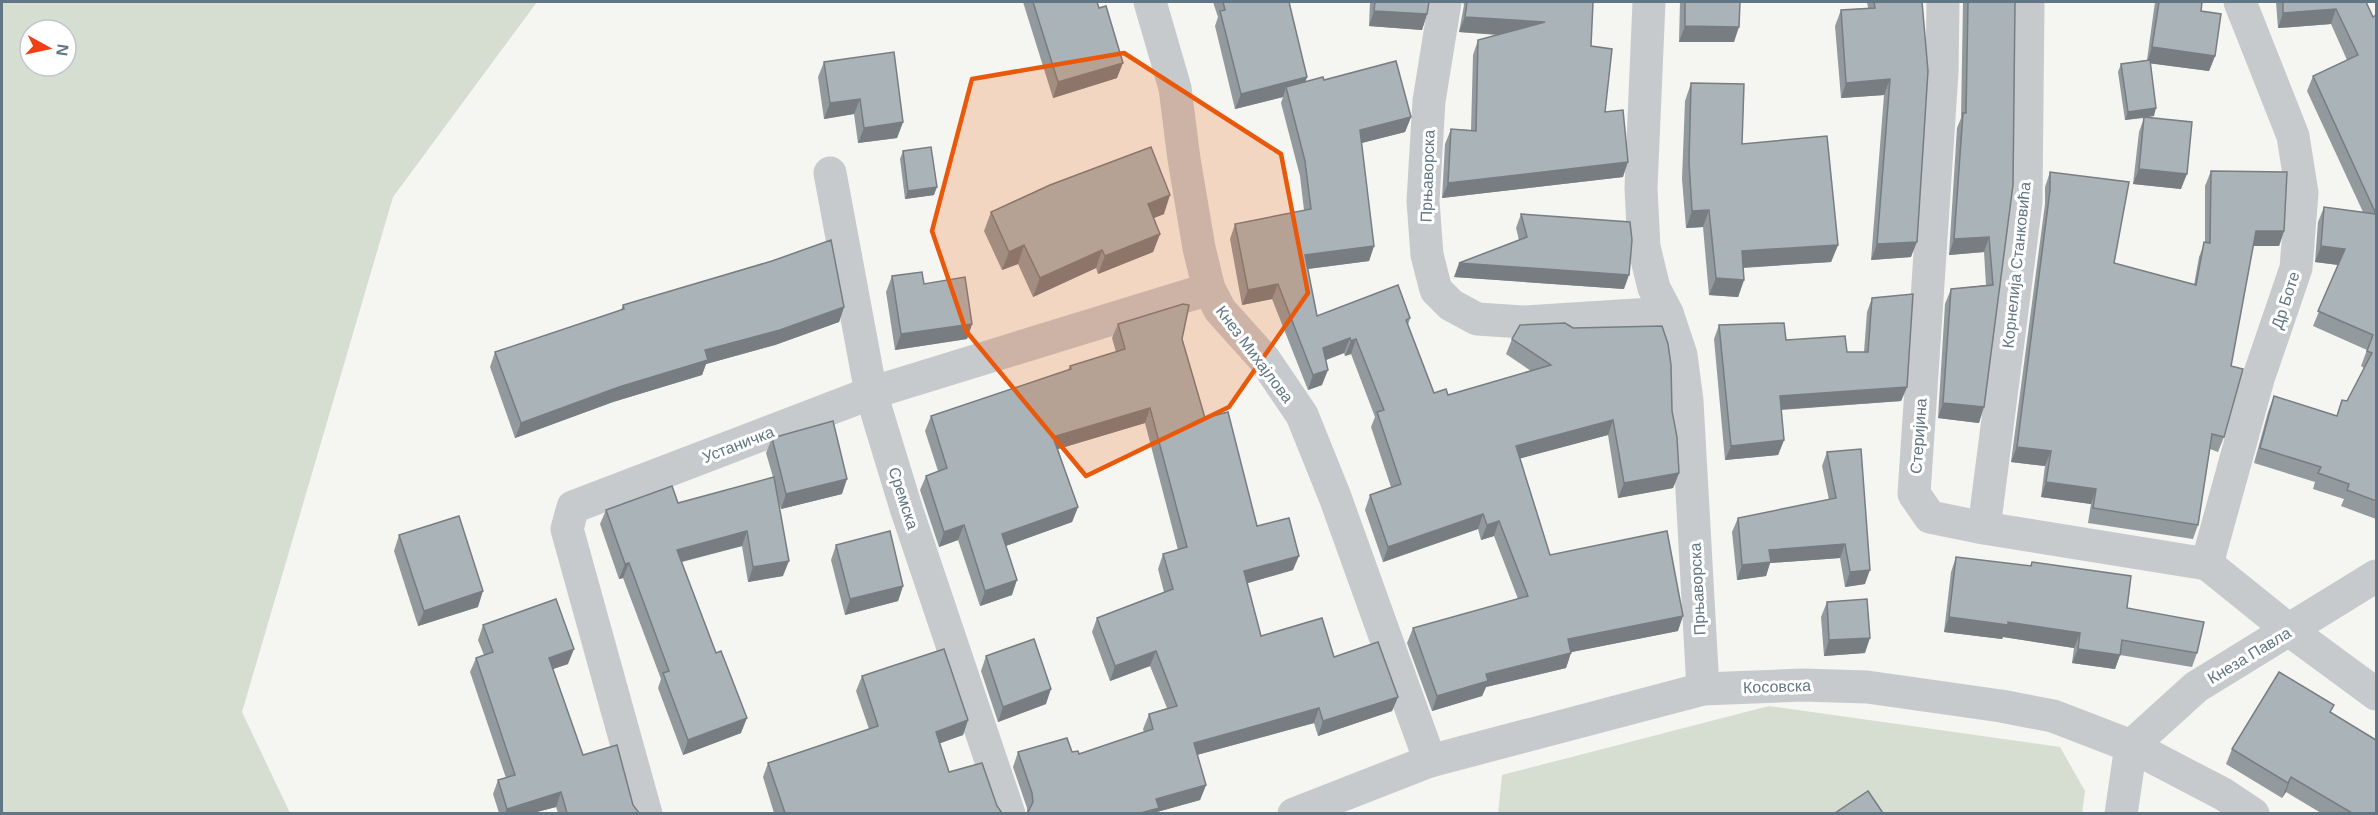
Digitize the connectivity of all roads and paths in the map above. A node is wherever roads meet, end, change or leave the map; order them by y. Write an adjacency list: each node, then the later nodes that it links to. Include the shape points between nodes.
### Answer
1 (1150, 2): 8 (street, Кнез Михајлова, via 1175,88 1199,248)
2 (1445, 2): 9 (street, Прњаворска, via 1430,101 1423,201 1426,255 1436,290 1451,305 1477,319 1523,322)
3 (1649, 2): 9 (street, Прњаворска, via 1641,188 1644,247 1654,288)
4 (1943, 2): 11 (street, Стеријина, via 1942,73 1914,494 1930,517)
5 (2028, 2): 11 (street, Корнелија Станковића, via 2026,202)
6 (2240, 2): 12 (street, Др Боте, via 2293,136 2302,193 2296,268 2258,379)
7 (830, 173): 10 (street, Сремска)
8 (1209, 289): 10 (street, Устаничка); 18 (street, Кнез Михајлова, via 1220,310 1264,359 1302,416)
9 (1667, 313): 15 (street, Прњаворска, via 1681,355 1687,401)
10 (872, 393): 19 (street, Устаничка, via 573,507 567,529); 20 (street, Сремска, via 906,508)
11 (1984, 528): 12 (street, Стеријина)
12 (2207, 564): 14 (street, Стеријина)
13 (2376, 576): 14 (street, Кнеза Павла)
14 (2289, 630): 16 (street, Стеријина); 17 (street, Кнеза Павла, via 2196,687)
15 (1702, 689): 17 (street, Косовска, via 1802,685 1867,687 1940,696 2053,716); 18 (street, Косовска)
16 (2376, 694)
17 (2131, 746): 22 (street); 23 (street, Косовска)
18 (1430, 761): 21 (street, Косовска)
19 (646, 813)
20 (1009, 813)
21 (1294, 813)
22 (2121, 813)
23 (2253, 813)

